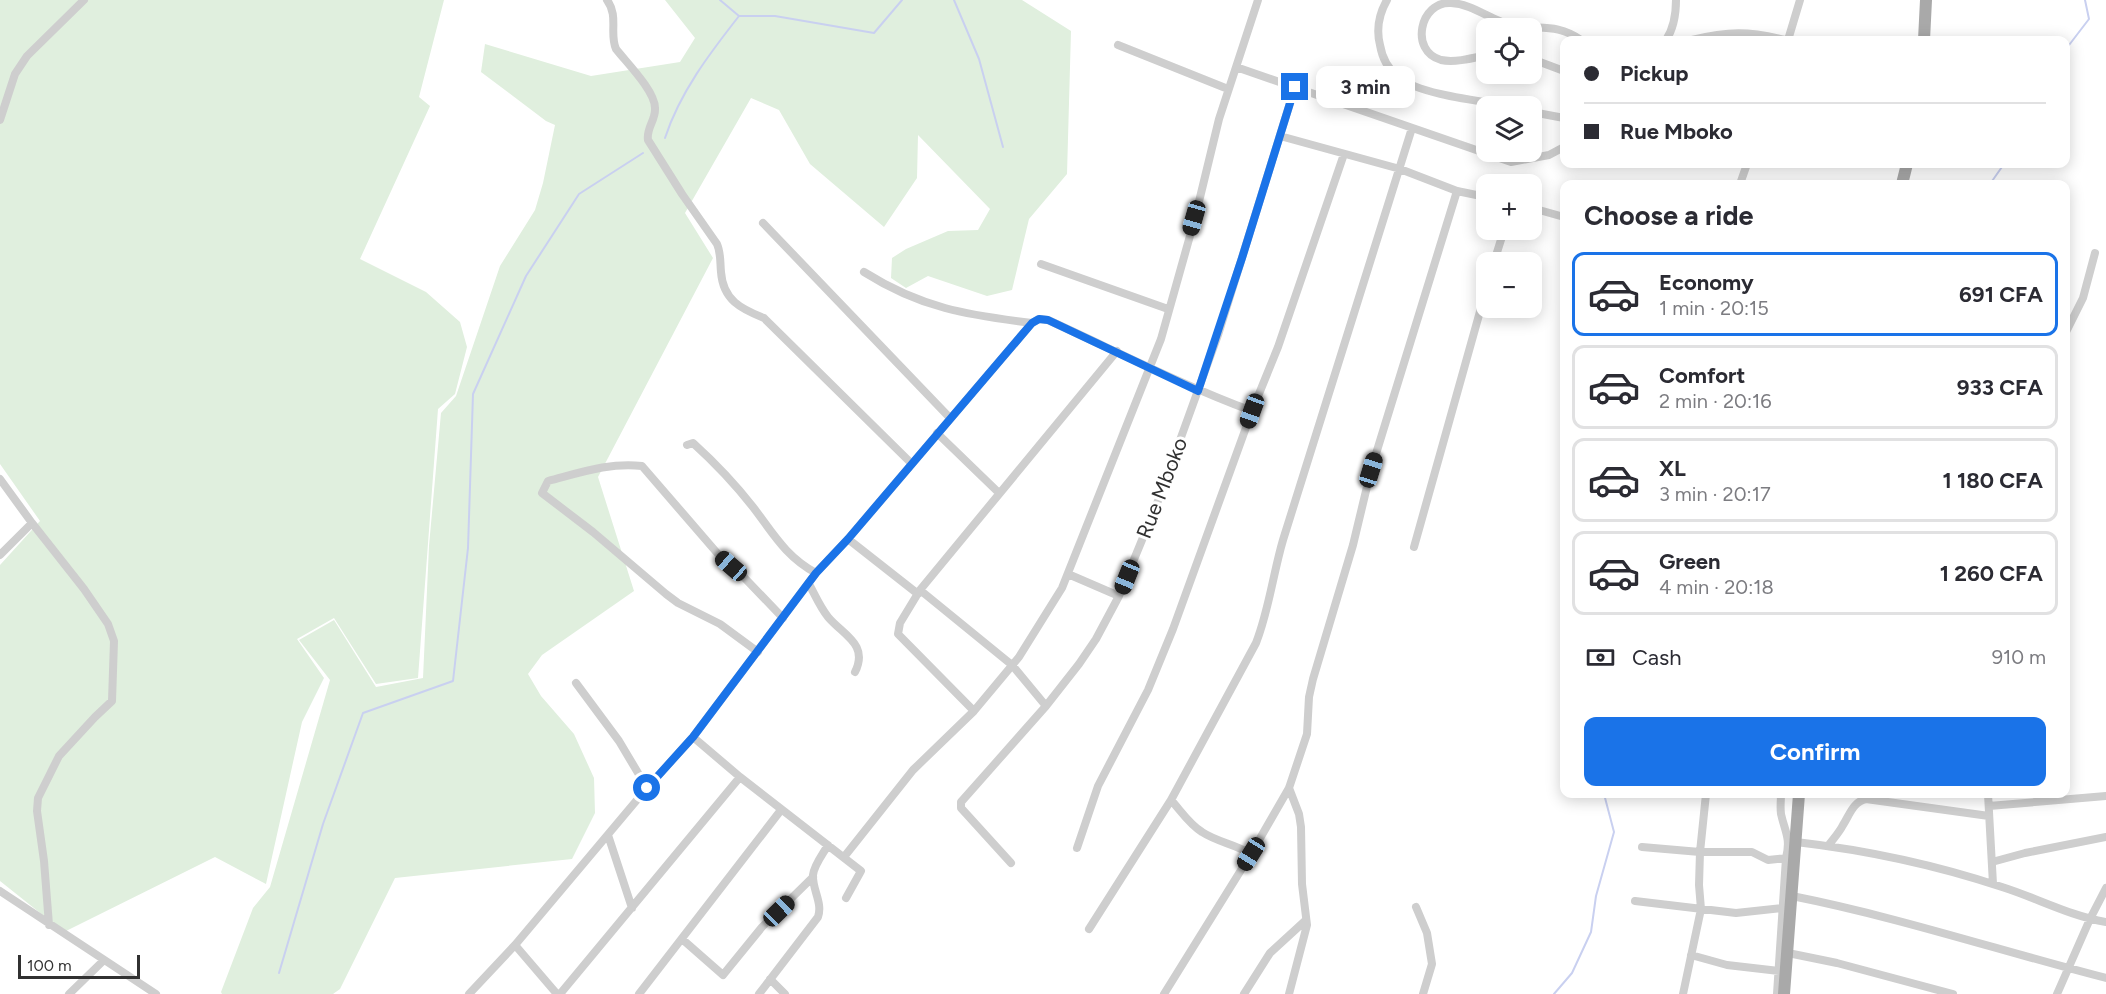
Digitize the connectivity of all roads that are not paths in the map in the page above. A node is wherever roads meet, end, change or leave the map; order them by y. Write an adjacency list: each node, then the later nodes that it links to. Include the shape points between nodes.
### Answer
1 (84, 0): 26 (street, via 27,56 15,74)
2 (607, 0): 51 (street, via 612,8 616,50 651,93 656,107 648,140 717,244 727,295 743,310 764,318)
3 (1258, 0): 19 (street)
4 (1387, 0): 23 (street, via 1378,39 1385,61 1396,76 1428,90)
5 (1676, 0): 11 (street)
6 (1800, 0): 14 (street)
7 (1926, 0): 15 (main road)
8 (1491, 18): 17 (street, via 1465,6 1444,3 1424,22 1421,38 1435,57 1453,60)
9 (1542, 27): 10 (street)
10 (1574, 36)
11 (1669, 36)
12 (1709, 36): 13 (street, via 1740,32)
13 (1763, 36)
14 (1787, 36)
15 (1924, 36)
16 (1118, 45): 22 (street)
17 (1476, 57)
18 (1542, 63): 20 (street)
19 (1236, 67): 21 (street); 22 (street)
20 (1560, 70)
21 (1295, 87): 27 (street); 28 (street, Rue Mboko)
22 (1228, 89): 40 (street)
23 (1476, 99)
24 (1542, 114): 25 (street)
25 (1560, 117)
26 (0, 120)
27 (1412, 128): 29 (street, via 1511,162); 31 (street)
28 (1280, 136): 30 (street); 46 (street, Rue Mboko)
29 (1560, 149)
30 (1344, 154): 31 (street); 47 (street)
31 (1400, 170): 32 (street); 79 (street, via 1283,540 1265,620)
32 (1457, 191): 33 (street); 73 (street, via 1371,470 1313,679 1307,734)
33 (1476, 195)
34 (1542, 211): 35 (street)
35 (1560, 216)
36 (763, 223): 48 (street)
37 (2095, 253): 43 (street, via 2083,298)
38 (1041, 264): 40 (street)
39 (864, 272): 42 (street, via 939,308)
40 (1168, 309): 45 (street)
41 (1478, 318): 56 (street)
42 (1032, 323): 44 (street, via 1048,320); 48 (street)
43 (2070, 324)
44 (1117, 351): 45 (street); 53 (street)
45 (1151, 367): 46 (street); 59 (street)
46 (1198, 391): 47 (street); 62 (street, Rue Mboko)
47 (1252, 411): 88 (street, via 1148,690 1098,786)
48 (950, 418): 49 (street)
49 (937, 433): 51 (street); 53 (street)
50 (687, 445): 58 (street, via 693,442 704,452 750,503 788,554)
51 (911, 463): 55 (street)
52 (0, 479): 54 (street)
53 (999, 493): 61 (street)
54 (32, 523): 57 (street); 109 (street, via 84,589 108,624 114,641 112,701 59,756 38,798)
55 (848, 539): 58 (street); 61 (street)
56 (1414, 547)
57 (0, 555)
58 (816, 573): 60 (street)
59 (1068, 574): 62 (street); 65 (street)
60 (809, 584): 63 (street); 66 (street, via 829,618 857,647 860,663)
61 (919, 592): 65 (street); 69 (street, via 900,623 898,634)
62 (1119, 596): 68 (street, Rue Mboko, via 1096,639)
63 (783, 618): 64 (street); 64 (street, via 718,554 642,466 610,466 548,481 542,493 666,594 720,624)
64 (758, 652): 70 (street)
65 (1012, 665): 68 (street); 69 (street)
66 (855, 672)
67 (576, 684): 72 (street, via 615,735)
68 (1046, 706): 94 (street, Rue Mboko, via 960,805)
69 (974, 711): 91 (street, via 913,770)
70 (693, 737): 71 (street); 72 (street)
71 (740, 777): 80 (street); 103 (street)
72 (647, 788): 82 (street)
73 (1289, 788): 90 (street); 107 (street, via 1301,828)
74 (2106, 796): 81 (street)
75 (1706, 798): 89 (street)
76 (1782, 798): 92 (street, via 1781,813 1789,845)
77 (1798, 798): 84 (main road)
78 (1988, 798): 81 (street)
79 (1171, 800): 90 (street, via 1202,832); 110 (street)
80 (781, 810): 85 (street); 111 (street)
81 (1989, 811): 86 (street, via 1866,799 1854,806); 93 (street)
82 (608, 835): 103 (street); 112 (street)
83 (2106, 837): 93 (street)
84 (1796, 842): 86 (street); 99 (main road)
85 (828, 845): 91 (street); 95 (street)
86 (1828, 846): 96 (street)
87 (1642, 847): 89 (street)
88 (1077, 848)
89 (1700, 852): 92 (street, via 1752,852 1768,860); 104 (street)
90 (1251, 854): 127 (street)
91 (844, 856): 100 (street, via 861,871)
92 (1786, 858): 105 (street)
93 (1992, 862): 96 (street)
94 (1011, 863)
95 (813, 877): 111 (street, via 762,927 723,975); 119 (street, via 820,906 818,917)
96 (1993, 884): 106 (street)
97 (2106, 888): 106 (street)
98 (0, 891): 109 (street)
99 (1792, 896): 113 (main road); 116 (street, via 1970,939)
100 (846, 898)
101 (1635, 901): 104 (street)
102 (1416, 907): 130 (street, via 1427,933 1432,964)
103 (632, 908): 123 (street)
104 (1701, 909): 105 (street, via 1736,913); 114 (street)
105 (1783, 909): 117 (street)
106 (2090, 919): 108 (street); 116 (street)
107 (1306, 920): 128 (street, via 1270,953); 129 (street)
108 (2106, 922)
109 (49, 925): 115 (street)
110 (1089, 929)
111 (682, 939): 124 (street)
112 (515, 945): 122 (street); 123 (street)
113 (1788, 953): 133 (main road); 134 (street)
114 (1691, 955): 117 (street, via 1727,965); 131 (street)
115 (103, 961): 120 (street); 121 (street)
116 (2068, 968): 118 (street); 135 (street)
117 (1779, 971): 132 (street)
118 (2106, 978)
119 (771, 979): 125 (street); 126 (street)
120 (150, 993)
121 (69, 994)
122 (469, 994)
123 (559, 994)
124 (639, 994)
125 (759, 994)
126 (786, 994)
127 (1164, 994)
128 (1244, 994)
129 (1289, 994)
130 (1423, 994)
131 (1683, 994)
132 (1777, 994)
133 (1784, 994)
134 (1953, 994)
135 (2057, 994)

